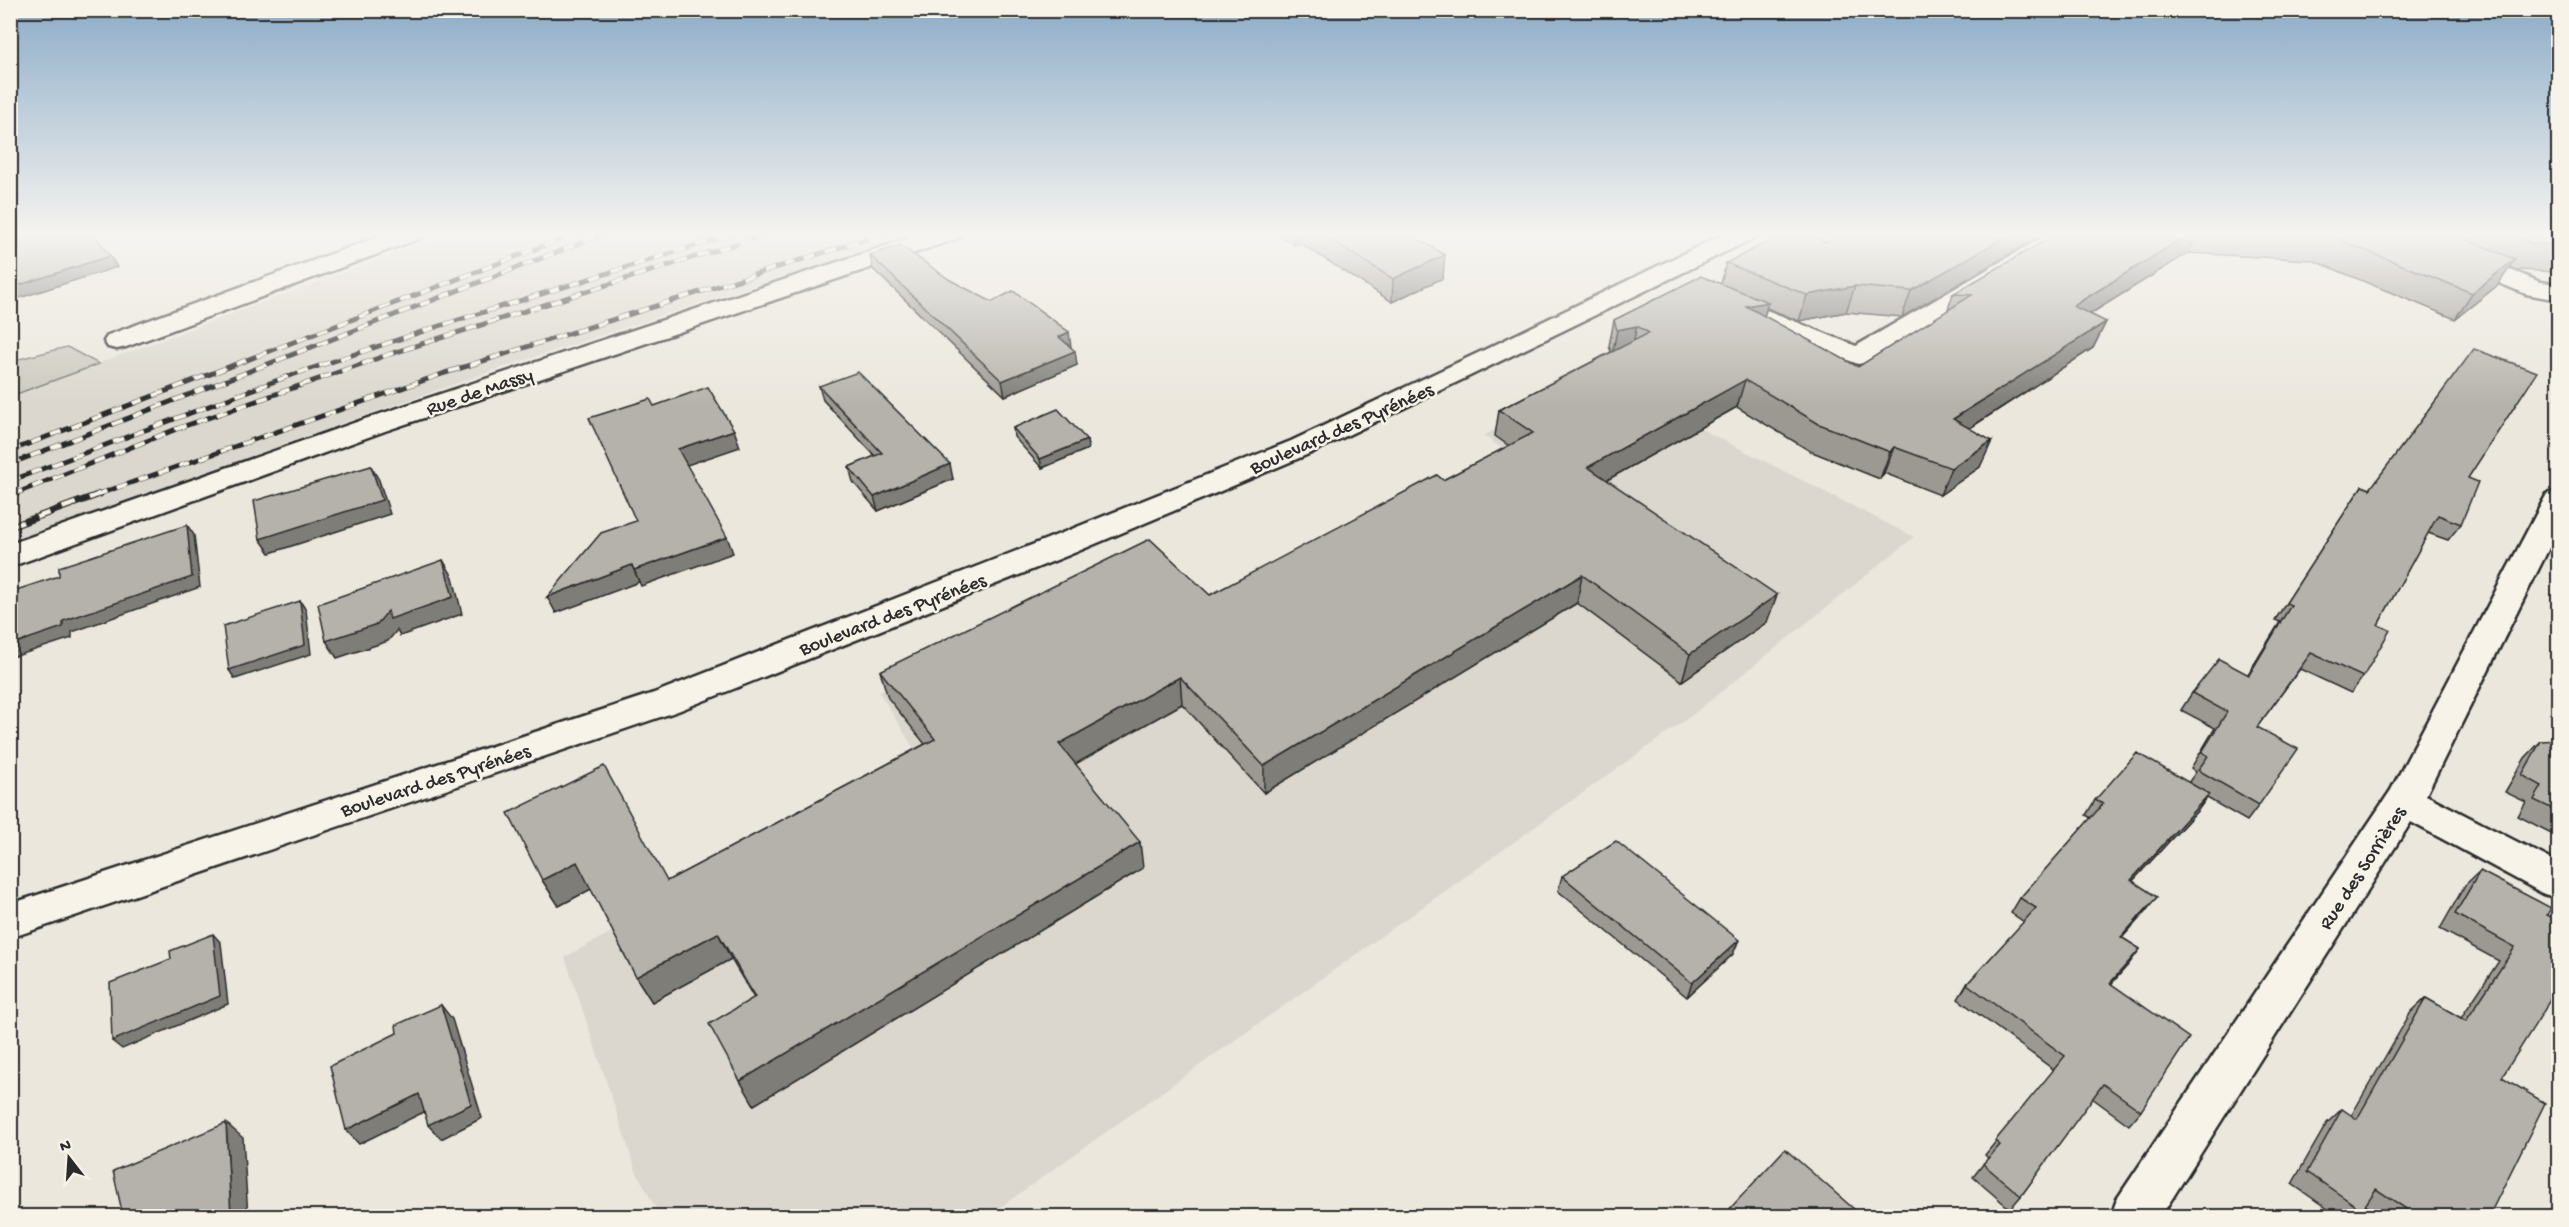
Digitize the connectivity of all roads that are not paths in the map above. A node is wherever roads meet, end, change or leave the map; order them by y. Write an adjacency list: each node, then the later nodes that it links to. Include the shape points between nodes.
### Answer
1 (256, 290): 6 (street)
2 (779, 290): 8 (street, Rue de Massy, via 386,422)
3 (1628, 290): 11 (street, Boulevard des Pyrénées, via 1301,447 666,702)
4 (1693, 290): 5 (street, via 1858,356)
5 (1970, 290)
6 (117, 341)
7 (2559, 501): 9 (street, Rue des Sorrières)
8 (10, 556)
9 (2404, 801): 10 (street); 12 (street, Rue des Sorrières)
10 (2559, 882)
11 (10, 921)
12 (2134, 1216)

